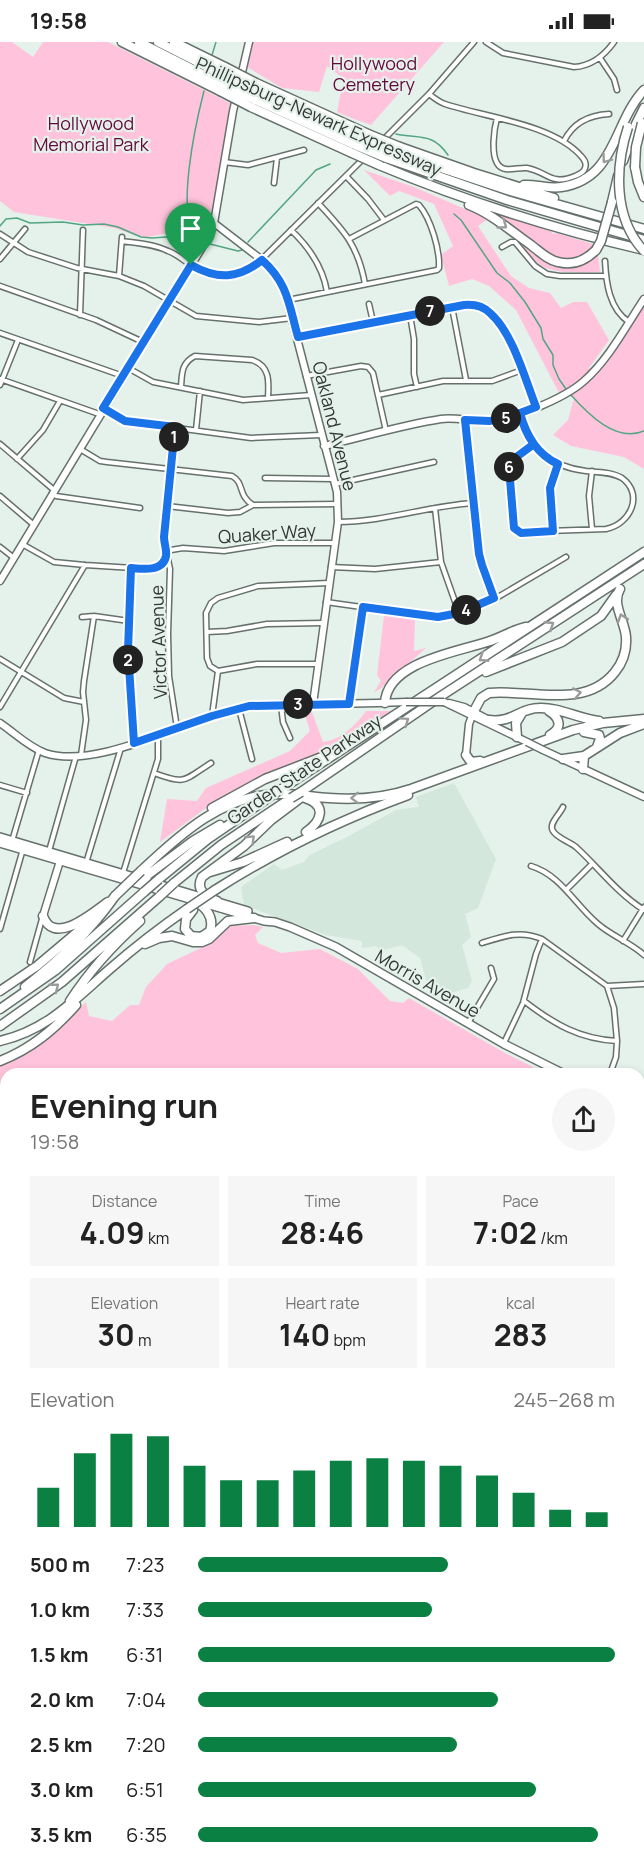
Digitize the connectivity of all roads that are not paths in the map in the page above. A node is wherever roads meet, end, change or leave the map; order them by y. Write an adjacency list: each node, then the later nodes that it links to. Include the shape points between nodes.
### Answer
1 (122, 42): 10 (highway, Phillipsburg-Newark Expressway)
2 (139, 42): 10 (highway, Phillipsburg-Newark Expressway)
3 (158, 42): 10 (highway, Phillipsburg-Newark Expressway)
4 (174, 42): 10 (highway, Phillipsburg-Newark Expressway)
5 (249, 42): 25 (street)
6 (474, 42): 13 (street)
7 (486, 42): 9 (street, via 502,53 569,67)
8 (612, 43): 9 (street)
9 (600, 58): 11 (street)
10 (222, 79): 14 (highway, Phillipsburg-Newark Expressway, bridge); 14 (highway, Phillipsburg-Newark Expressway, bridge)
11 (617, 90)
12 (644, 90): 28 (highway, one-way to 28, via 607,158 589,176 561,187)
13 (429, 94): 18 (street, via 442,103); 26 (street)
14 (254, 95): 20 (highway, Phillipsburg-Newark Expressway); 20 (highway, Phillipsburg-Newark Expressway)
15 (644, 98): 45 (highway, bridge, via 628,127 620,163 620,192 628,229)
16 (644, 108): 31 (highway)
17 (609, 114): 21 (street, via 582,121)
18 (497, 118): 21 (street); 21 (street, via 495,158 503,169 528,168 556,180 584,172 586,165 579,154)
19 (643, 124): 30 (highway, bridge, via 635,168); 31 (highway)
20 (359, 140): 23 (highway, Phillipsburg-Newark Expressway, bridge); 28 (highway, Phillipsburg-Newark Expressway, bridge, via 400,147); 29 (highway, Phillipsburg-Newark Expressway, bridge, via 379,165)
21 (564, 141)
22 (304, 150): 24 (street)
23 (389, 155): 35 (highway); 40 (highway, Phillipsburg-Newark Expressway, via 497,192); 42 (highway, Phillipsburg-Newark Expressway, via 507,200); 45 (highway, via 488,200)
24 (277, 158): 25 (street, via 248,165); 27 (street)
25 (224, 162): 34 (street)
26 (346, 176): 32 (street); 33 (street)
27 (273, 183)
28 (515, 186): 35 (highway, Phillipsburg-Newark Expressway)
29 (454, 194): 31 (highway, one-way to 31, bridge, via 562,263 577,262 596,250); 45 (highway, Phillipsburg-Newark Expressway, via 544,224)
30 (644, 197)
31 (612, 202)
32 (318, 203): 38 (street); 41 (street)
33 (384, 220): 41 (street); 53 (street, via 416,204 422,207 437,246 439,265 437,270)
34 (214, 223): 47 (street, Oakland Avenue); 49 (street)
35 (644, 227)
36 (25, 229): 43 (street)
37 (83, 230): 50 (street)
38 (291, 230): 47 (street); 55 (street, via 318,262)
39 (0, 234): 43 (street)
40 (644, 234)
41 (349, 238): 53 (street, via 361,263)
42 (644, 240)
43 (13, 243): 46 (street); 50 (street, via 28,252)
44 (502, 248): 52 (street, via 515,242 535,266 550,275)
45 (642, 250)
46 (0, 260)
47 (262, 260): 49 (street, via 228,276 217,276); 58 (street, Oakland Avenue, via 280,278)
48 (605, 261): 52 (street)
49 (191, 265): 51 (street, via 161,248 122,239); 57 (street)
50 (81, 269): 51 (street); 61 (street)
51 (119, 276): 57 (street)
52 (606, 276): 65 (street, via 612,299)
53 (365, 284): 55 (street)
54 (0, 286): 61 (street)
55 (327, 292): 58 (street)
56 (644, 299): 65 (street)
57 (169, 300): 63 (street, via 192,314 208,318 268,322); 69 (street)
58 (288, 300): 63 (street, Oakland Avenue)
59 (369, 304): 64 (street)
60 (452, 307): 62 (street); 71 (street, via 474,305 490,313 512,345); 75 (street)
61 (80, 315): 69 (street)
62 (410, 315): 64 (street); 78 (street)
63 (292, 318): 67 (street, Oakland Avenue)
64 (373, 322): 67 (street)
65 (629, 322): 84 (street, via 584,381)
66 (0, 333): 68 (street)
67 (298, 337): 73 (street, Oakland Avenue)
68 (18, 340): 72 (street); 74 (street)
69 (143, 342): 70 (street)
70 (128, 368): 72 (street); 77 (street, via 153,382)
71 (522, 370): 75 (street, via 492,381); 84 (street)
72 (123, 375): 85 (street)
73 (306, 376): 80 (street, Oakland Avenue); 81 (street, via 366,366 373,373)
74 (2, 380): 76 (street); 83 (street)
75 (466, 380): 78 (street)
76 (0, 385)
77 (180, 387): 79 (street); 82 (street, via 184,366 195,356 252,360 267,372)
78 (417, 387): 81 (street)
79 (200, 391): 82 (street, via 243,400); 89 (street)
80 (311, 395): 82 (street); 91 (street, Oakland Avenue)
81 (378, 395): 90 (street)
82 (268, 398)
83 (60, 401): 85 (street); 96 (street, via 43,430)
84 (536, 407): 86 (street)
85 (101, 411): 88 (street, via 125,421); 95 (street)
86 (520, 413): 87 (street, via 490,421); 93 (street)
87 (465, 420): 90 (street, via 440,420); 105 (street)
88 (175, 427): 89 (street); 99 (street, Victor Avenue)
89 (196, 430): 91 (street, via 261,439)
90 (386, 431): 94 (street)
91 (321, 435): 94 (street, Oakland Avenue)
92 (0, 444): 96 (street)
93 (534, 444): 98 (street); 114 (street, via 509,467 514,528 521,533)
94 (324, 446): 102 (street, Oakland Avenue)
95 (79, 448): 99 (street, via 99,461); 103 (street)
96 (17, 459): 103 (street)
97 (434, 462): 102 (street)
98 (558, 464): 100 (street); 114 (street, via 550,488)
99 (171, 469): 107 (street, via 235,477 244,497); 108 (street, Victor Avenue)
100 (592, 471): 113 (street); 113 (street, via 626,481 634,504 621,524)
101 (265, 478): 102 (street)
102 (334, 482): 106 (street, Oakland Avenue)
103 (53, 492): 109 (street, via 57,496); 112 (street)
104 (0, 496): 112 (street)
105 (473, 503): 110 (street); 131 (street, via 480,560)
106 (339, 504): 107 (street); 111 (street, Oakland Avenue)
107 (253, 505): 108 (street, via 232,513)
108 (167, 506): 119 (street, Victor Avenue)
109 (140, 508)
110 (435, 508): 111 (street, via 378,520); 122 (street)
111 (338, 522): 115 (street, Oakland Avenue)
112 (34, 525): 116 (street)
113 (591, 529): 114 (street)
114 (553, 531)
115 (335, 543): 119 (street, Quaker Way, via 274,543 224,551 183,548); 125 (street, Oakland Avenue)
116 (22, 544): 121 (street); 124 (street, via 54,562)
117 (0, 547): 121 (street)
118 (644, 552): 139 (highway, Garden State Parkway)
119 (166, 554): 126 (street, via 155,567); 162 (street, Victor Avenue, via 170,569 170,676)
120 (567, 557): 131 (street)
121 (14, 558): 128 (street)
122 (441, 562): 125 (street, via 375,569); 134 (street)
123 (644, 564): 127 (highway, Garden State Parkway)
124 (85, 565): 126 (street); 144 (street)
125 (331, 567): 129 (street, Oakland Avenue)
126 (131, 568): 137 (street)
127 (635, 570): 130 (highway); 145 (highway, Garden State Parkway, one-way to 127)
128 (0, 581)
129 (329, 583): 132 (street, Oakland Avenue); 140 (street, via 262,585 218,598 207,610)
130 (620, 589): 145 (highway, via 601,616 562,642); 156 (highway, one-way to 130, via 481,698 489,693 574,694 609,678 621,663 626,646 625,627 616,601)
131 (494, 598): 134 (street)
132 (326, 602): 133 (street); 138 (street, Oakland Avenue)
133 (363, 607): 134 (street, via 431,617); 150 (street)
134 (459, 613)
135 (94, 616): 136 (street); 137 (street); 146 (street)
136 (82, 617)
137 (129, 621): 169 (street)
138 (323, 623): 140 (street, via 260,624); 142 (street, Oakland Avenue)
139 (532, 626): 148 (highway, via 423,662 393,683); 170 (highway, Garden State Parkway, one-way to 170)
140 (207, 632): 143 (street, via 208,664)
141 (0, 659): 144 (street)
142 (318, 664): 143 (street, via 257,664); 149 (street, Oakland Avenue)
143 (218, 671): 157 (street)
144 (22, 672): 146 (street, via 64,698); 152 (street)
145 (466, 680): 186 (highway, Garden State Parkway, one-way to 145)
146 (84, 702): 175 (street, via 86,720)
147 (444, 702): 148 (street, bridge); 156 (street); 156 (street, via 460,705)
148 (385, 703): 150 (street)
149 (313, 704): 150 (street); 151 (street)
150 (349, 704)
151 (281, 705): 154 (street); 167 (street)
152 (0, 707)
153 (537, 708): 155 (highway); 159 (highway); 168 (highway, via 553,714 559,724 556,732)
154 (239, 709): 157 (street); 177 (street)
155 (525, 711): 158 (highway, via 507,720); 166 (highway, via 516,721)
156 (473, 714): 158 (street); 163 (street); 174 (street)
157 (212, 716): 162 (street)
158 (489, 720): 163 (street)
159 (614, 722): 160 (highway); 168 (highway)
160 (644, 722): 164 (highway); 172 (highway)
161 (0, 723): 173 (street)
162 (177, 728): 165 (street)
163 (501, 729): 166 (street)
164 (584, 732): 172 (highway, via 599,735); 190 (highway)
165 (158, 735): 169 (street); 183 (street, via 159,755)
166 (517, 737): 178 (street, bridge)
167 (290, 738)
168 (537, 742): 179 (highway)
169 (134, 743): 171 (street)
170 (352, 743): 186 (highway, Garden State Parkway); 198 (highway, via 265,779 212,808 180,830)
171 (121, 747): 175 (street); 199 (street)
172 (597, 747): 176 (highway)
173 (39, 750): 175 (street); 185 (street)
174 (466, 755): 179 (highway, via 471,762); 182 (highway)
175 (79, 756): 196 (street)
176 (584, 756): 178 (highway); 181 (highway)
177 (252, 759)
178 (563, 759): 181 (street)
179 (489, 760): 182 (highway)
180 (211, 763): 183 (street, via 183,780)
181 (583, 769): 187 (street)
182 (456, 772): 186 (highway, one-way to 186, via 381,797 338,799)
183 (154, 773): 203 (street)
184 (0, 785): 185 (street)
185 (27, 793): 194 (street)
186 (294, 794): 189 (highway, via 256,796); 191 (highway, via 317,806 320,815); 202 (highway, one-way to 186, via 244,846); 204 (highway, Garden State Parkway, bridge, via 268,798); 207 (highway, Garden State Parkway, bridge, via 221,845)
187 (644, 797)
188 (563, 807): 200 (street, via 552,830)
189 (219, 811): 198 (highway, via 186,831); 204 (highway)
190 (349, 818): 191 (highway); 211 (highway, bridge, via 240,874)
191 (306, 832): 202 (highway, via 243,862)
192 (0, 837): 194 (main road, Morris Avenue)
193 (0, 843): 194 (main road, Morris Avenue)
194 (11, 844): 195 (main road, Morris Avenue)
195 (24, 848): 196 (main road, Morris Avenue); 215 (street)
196 (48, 855): 197 (main road, Morris Avenue); 199 (main road, Morris Avenue)
197 (60, 861): 208 (main road, Morris Avenue); 212 (street)
198 (151, 861): 206 (highway, bridge)
199 (86, 863): 203 (main road, Morris Avenue)
200 (592, 864): 205 (street); 210 (street, via 624,896)
201 (531, 866): 205 (street, via 544,871)
202 (204, 874): 209 (highway, via 200,890)
203 (127, 875): 204 (highway); 209 (main road, Morris Avenue)
204 (155, 875): 230 (highway, Garden State Parkway, bridge, via 144,892 56,970)
205 (566, 890): 218 (street, via 591,917)
206 (115, 896): 212 (highway, via 84,920 69,926 50,926); 227 (highway, via 52,954); 229 (highway, via 68,951)
207 (163, 897): 231 (highway, via 113,946); 233 (highway, Garden State Parkway, one-way to 207, via 72,974)
208 (191, 900): 213 (main road, Morris Avenue); 216 (highway, via 204,907 211,929 203,936)
209 (217, 901): 214 (main road, Morris Avenue)
210 (644, 909): 218 (street)
211 (190, 910): 216 (highway); 220 (highway)
212 (43, 916): 222 (street)
213 (254, 918): 214 (main road, Morris Avenue); 216 (highway, via 223,924 204,942 193,942)
214 (275, 922): 232 (main road, Morris Avenue, via 331,944)
215 (0, 929)
216 (182, 934): 220 (highway, via 159,938)
217 (542, 939): 219 (street, via 518,933); 226 (street); 228 (street)
218 (623, 942): 221 (street)
219 (482, 943)
220 (131, 951): 223 (highway)
221 (644, 955)
222 (30, 962)
223 (112, 967): 231 (highway); 234 (highway)
224 (491, 968): 232 (street, via 494,979)
225 (644, 984): 226 (street)
226 (607, 986): 236 (street)
227 (0, 992)
228 (524, 1001): 236 (street, via 578,1034); 237 (street)
229 (0, 1003)
230 (0, 1009)
231 (60, 1013): 235 (highway, via 28,1032)
232 (468, 1023): 237 (main road, Morris Avenue)
233 (0, 1026)
234 (50, 1032): 238 (highway); 239 (highway, via 26,1050)
235 (0, 1041)
236 (617, 1041): 241 (street)
237 (504, 1044): 240 (main road, Morris Avenue)
238 (0, 1056)
239 (0, 1060)
240 (552, 1068)
241 (612, 1068)

